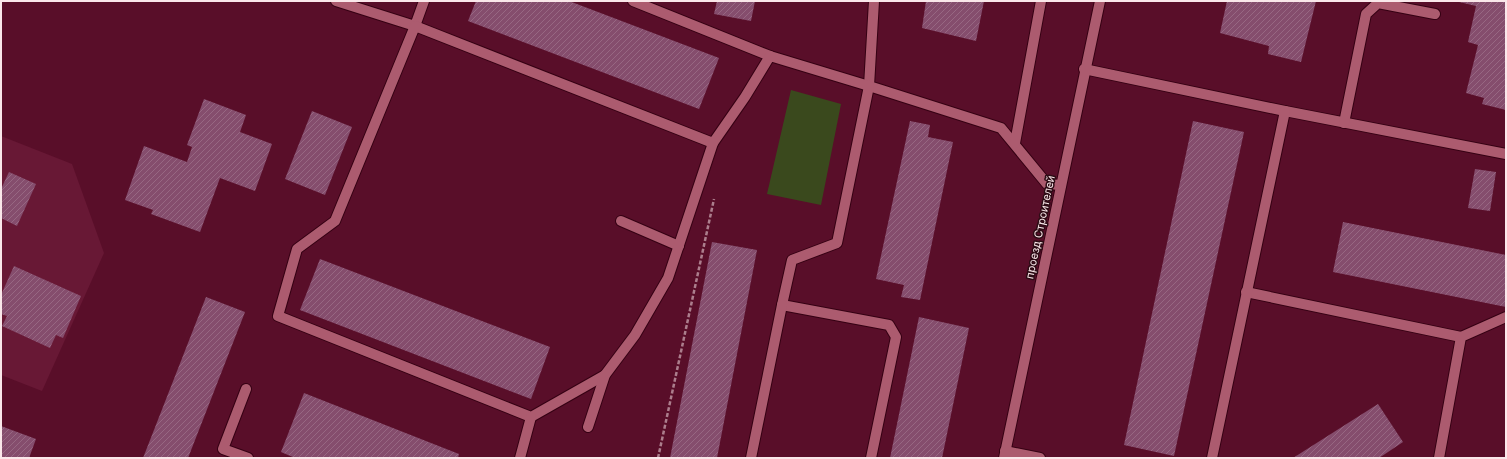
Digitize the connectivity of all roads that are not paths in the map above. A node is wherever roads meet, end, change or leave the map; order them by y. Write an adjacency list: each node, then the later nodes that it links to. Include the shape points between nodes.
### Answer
1 (336, 1): 8 (street)
2 (424, 1): 8 (street)
3 (633, 1): 9 (street)
4 (874, 1): 11 (street)
5 (1041, 1): 15 (street)
6 (1100, 1): 10 (street, проезд Строителей)
7 (1435, 14): 13 (street, via 1378,3 1366,14)
8 (415, 26): 14 (street); 26 (street, via 335,221 297,249 278,316)
9 (770, 56): 11 (street); 14 (street)
10 (1084, 69): 12 (street); 17 (street, проезд Строителей)
11 (869, 86): 15 (street, via 1002,128); 21 (street, via 837,243 792,260)
12 (1285, 111): 13 (street); 20 (street)
13 (1344, 122): 16 (street)
14 (713, 143): 19 (street)
15 (1015, 144): 17 (street, via 1047,184)
16 (1506, 154)
17 (1061, 185): 28 (street, проезд Строителей)
18 (621, 221): 19 (street)
19 (679, 246): 24 (street, via 665,285 635,335)
20 (1246, 292): 23 (street); 34 (street)
21 (782, 305): 31 (street); 32 (street, via 889,325 896,337)
22 (1506, 317): 23 (street)
23 (1461, 337): 35 (street)
24 (605, 376): 26 (street); 27 (street)
25 (246, 389): 29 (street, via 223,449)
26 (531, 417): 30 (street)
27 (588, 427)
28 (1004, 455): 33 (street)
29 (248, 458)
30 (520, 458)
31 (751, 458)
32 (871, 458)
33 (1040, 458)
34 (1212, 458)
35 (1439, 458)

